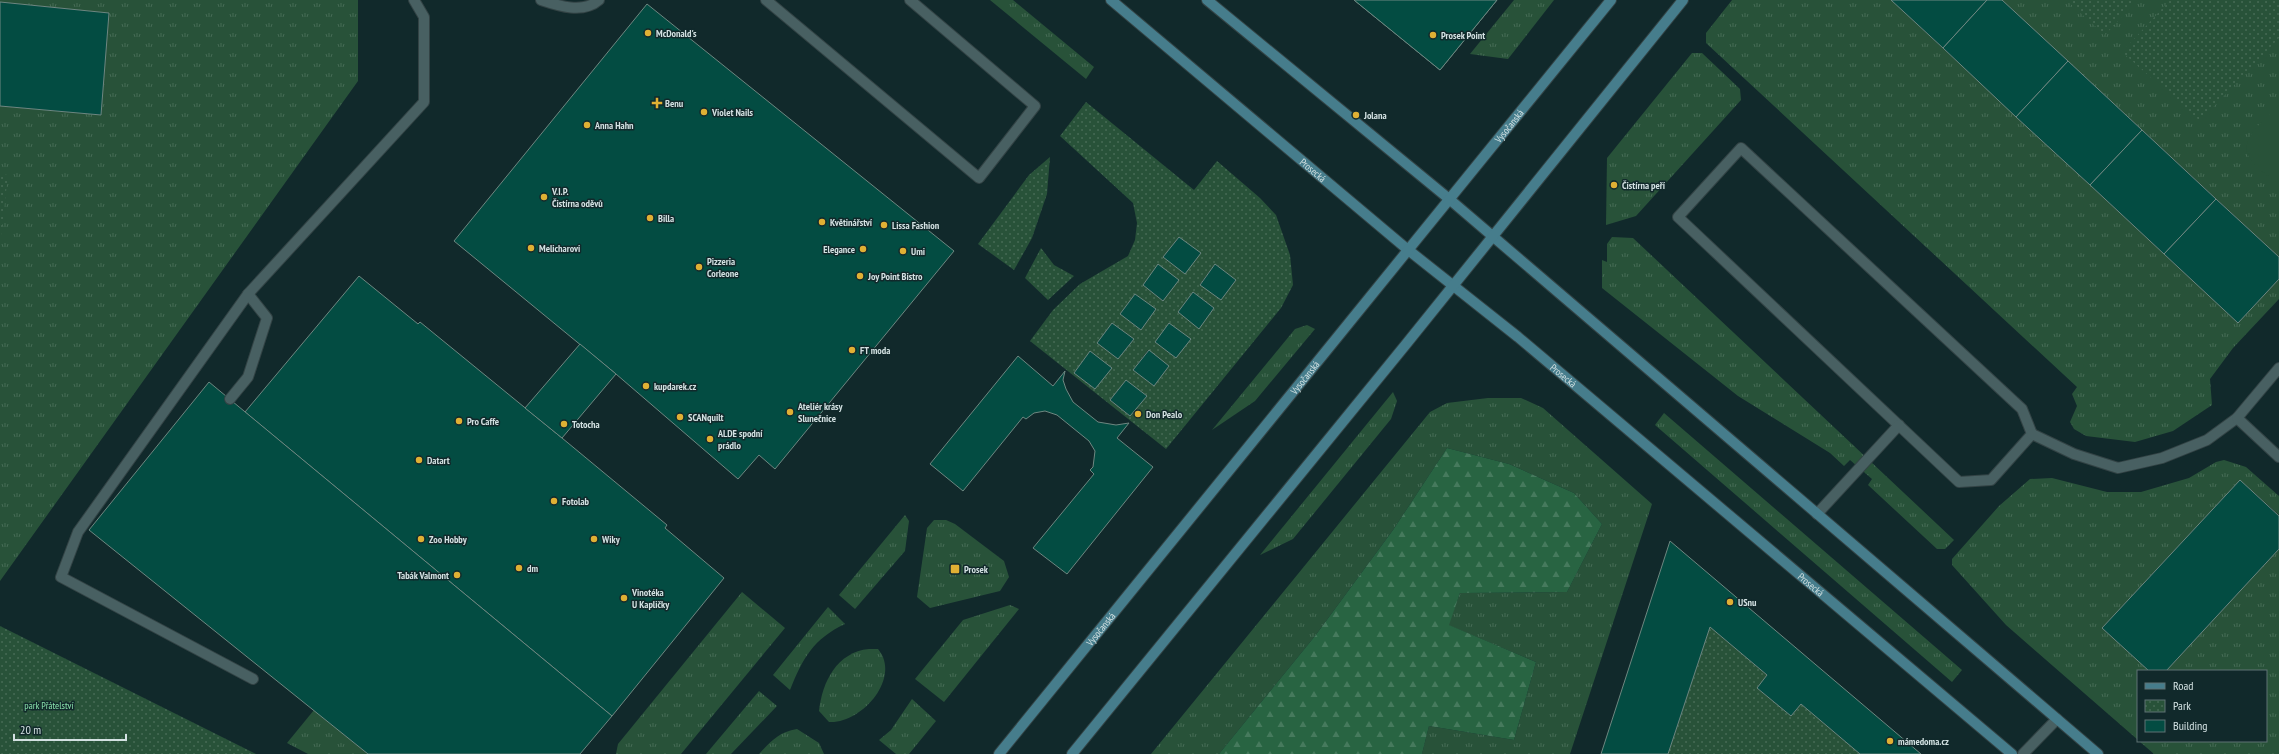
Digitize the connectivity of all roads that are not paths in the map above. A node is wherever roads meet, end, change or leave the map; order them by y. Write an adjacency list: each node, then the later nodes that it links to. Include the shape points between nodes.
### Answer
1 (414, 0): 14 (street, via 424,17 424,102)
2 (541, 0): 3 (street, via 563,8 593,6)
3 (599, 0)
4 (766, 0): 5 (street, via 979,178 1035,106)
5 (910, 0)
6 (1111, 0): 12 (main road, Prosecká)
7 (1207, 0): 10 (main road)
8 (1611, 0): 10 (main road, Vysočanská)
9 (1683, 0): 11 (main road)
10 (1448, 198): 11 (main road); 12 (main road, Vysočanská)
11 (1493, 237): 13 (main road); 21 (main road)
12 (1408, 249): 13 (main road, Prosecká); 24 (main road, Vysočanská)
13 (1454, 285): 25 (main road); 26 (main road, Prosecká)
14 (248, 294): 16 (street, via 266,318 248,377); 22 (street, via 78,532 61,576)
15 (2279, 368): 17 (street)
16 (230, 400)
17 (2237, 418): 19 (street, via 2206,440 2162,458 2118,468 2074,454); 20 (street)
18 (1899, 425): 19 (street, via 1959,482 1991,480); 19 (street, via 1678,218 1741,148 2022,409); 21 (street)
19 (2032, 434)
20 (2279, 457)
21 (1817, 514): 23 (main road)
22 (253, 679)
23 (2057, 719): 27 (street); 28 (main road)
24 (999, 754)
25 (1072, 754)
26 (2012, 754)
27 (2023, 754)
28 (2098, 754)

